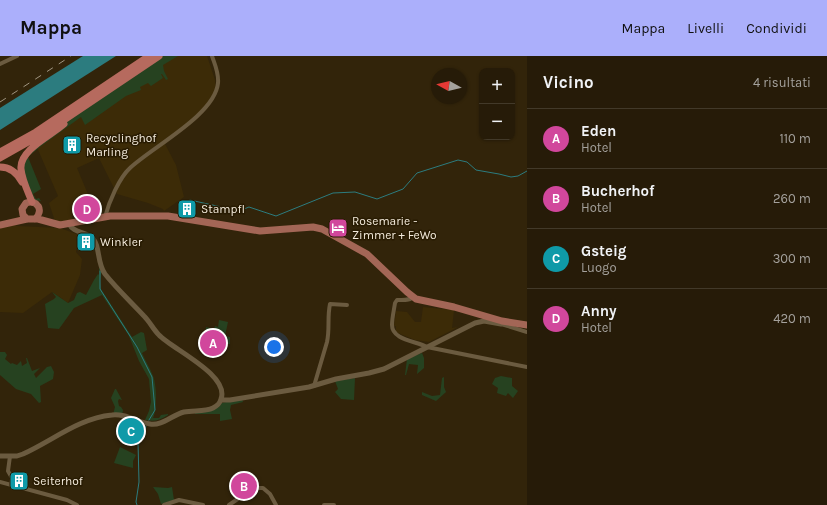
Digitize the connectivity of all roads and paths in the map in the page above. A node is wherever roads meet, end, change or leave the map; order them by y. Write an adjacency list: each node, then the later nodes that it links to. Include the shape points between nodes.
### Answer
1 (17, 56): 5 (street)
2 (149, 56): 7 (highway, via 47,125)
3 (159, 56): 6 (highway)
4 (212, 56): 13 (street, via 218,78 214,96 202,111 179,131 130,168 118,184)
5 (0, 64)
6 (79, 110): 8 (highway); 10 (highway, via 30,149 23,158 21,169)
7 (0, 152)
8 (0, 158)
9 (0, 167): 10 (highway, via 11,170 20,178)
10 (29, 202): 11 (main road, via 23,207); 12 (main road, via 39,206)
11 (22, 212): 14 (main road); 16 (main road)
12 (40, 212): 15 (main road); 17 (main road)
13 (105, 217): 18 (main road); 20 (main road, via 168,216 266,232 318,228 367,254)
14 (27, 219): 15 (main road); 16 (main road)
15 (35, 219): 17 (main road)
16 (14, 222): 19 (main road)
17 (50, 223): 18 (main road)
18 (70, 224): 28 (street, via 72,228 89,235 95,242 99,263 105,274 146,317 159,335 188,355 213,377 222,390)
19 (0, 225)
20 (413, 297): 22 (main road); 25 (street, via 396,301 393,331)
21 (347, 305): 27 (street, via 330,304 327,316 327,342)
22 (502, 323): 23 (main road); 24 (street); 25 (street, via 475,323)
23 (527, 325)
24 (527, 332)
25 (427, 347): 26 (street); 27 (street, via 384,369)
26 (527, 367)
27 (314, 386): 28 (street, via 239,398)
28 (222, 398): 30 (street, via 214,408 181,413 155,424 119,415 104,416 87,421 23,454)
29 (0, 456): 30 (street)
30 (10, 456): 32 (street, via 8,471 12,478)
31 (0, 482): 32 (street)
32 (11, 485): 33 (street)
33 (77, 505)
34 (164, 505): 35 (street, via 179,500)
35 (203, 505)
36 (229, 505): 37 (street, via 258,488 266,490)
37 (276, 505)
38 (324, 505): 39 (street)
39 (334, 505)

